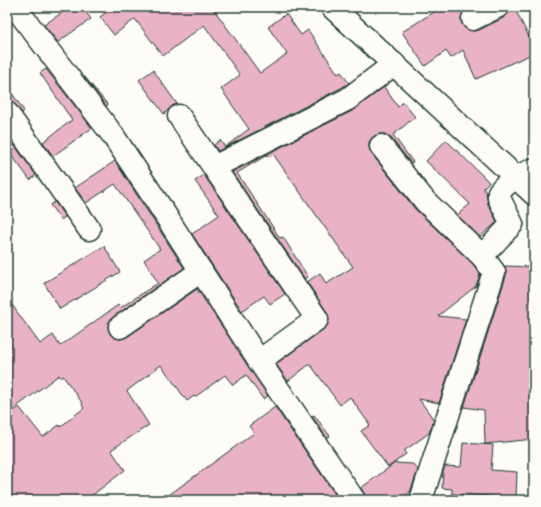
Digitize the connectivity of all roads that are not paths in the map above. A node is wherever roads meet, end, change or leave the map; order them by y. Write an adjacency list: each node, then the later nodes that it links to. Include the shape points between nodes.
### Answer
1 (15, 7): 14 (street, via 112,134)
2 (332, 7): 5 (street)
3 (497, 7): 4 (street)
4 (474, 19)
5 (394, 64): 9 (street, via 348,99); 10 (street)
6 (7, 113): 12 (street)
7 (179, 116): 9 (street)
8 (381, 146): 13 (street, via 425,201)
9 (214, 167): 16 (street, via 317,319)
10 (525, 173): 11 (street); 13 (street, via 504,185 499,192 499,198 512,224)
11 (534, 194)
12 (89, 229)
13 (482, 256): 18 (street, via 494,272)
14 (201, 271): 15 (street); 16 (street)
15 (120, 327)
16 (260, 361): 17 (street)
17 (354, 500)
18 (421, 500)

